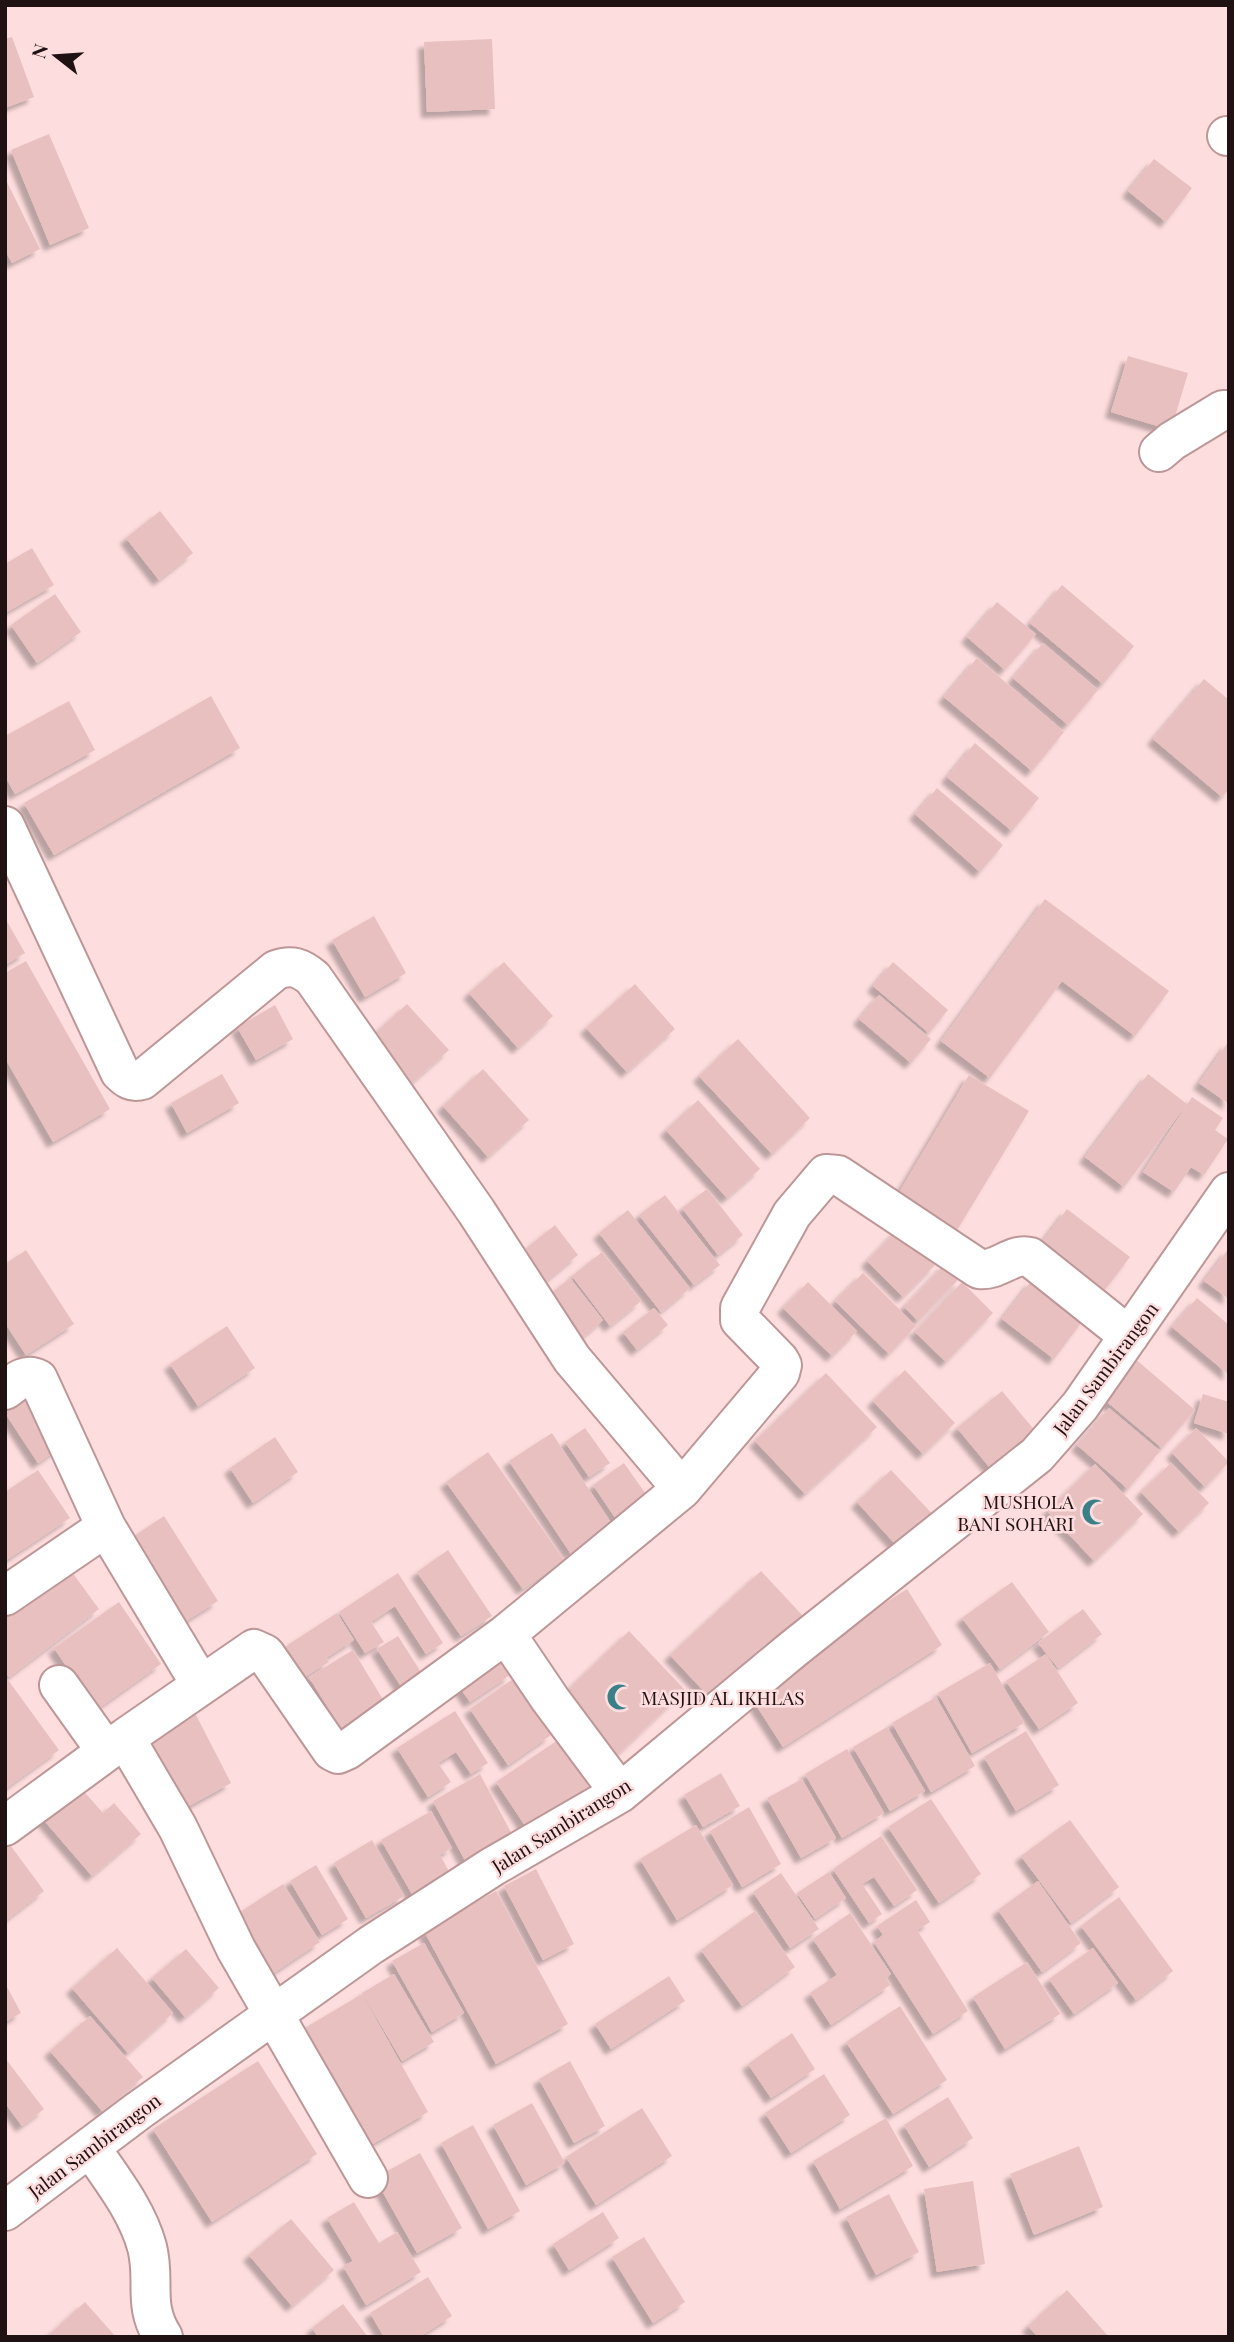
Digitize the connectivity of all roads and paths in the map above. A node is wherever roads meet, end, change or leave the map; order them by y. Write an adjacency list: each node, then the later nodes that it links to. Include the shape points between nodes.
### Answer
1 (1229, 410): 2 (street)
2 (1158, 452)
3 (5, 826): 7 (street, via 126,1079 142,1080 276,970 294,966 313,978 454,1179 572,1359)
4 (1229, 1192): 5 (street, Jalan Sambirangon)
5 (1129, 1336): 7 (street, via 1030,1257 1022,1255 979,1269 838,1175 826,1174 792,1214 740,1308 740,1320 779,1360 780,1373); 14 (street, Jalan Sambirangon, via 1080,1406 1037,1455)
6 (5, 1390): 8 (street, via 22,1378 38,1380)
7 (682, 1489): 10 (street)
8 (106, 1527): 9 (street); 12 (street)
9 (5, 1596)
10 (506, 1634): 12 (street, via 338,1754 261,1651 251,1651); 14 (street)
11 (59, 1685): 13 (street)
12 (201, 1685): 13 (street)
13 (116, 1744): 15 (street); 16 (street, via 178,1828 222,1924)
14 (620, 1793): 16 (street, Jalan Sambirangon, via 481,1874 371,1945)
15 (5, 1826)
16 (275, 2015): 17 (street, Jalan Sambirangon); 18 (street)
17 (90, 2147): 19 (street, Jalan Sambirangon); 20 (street, via 127,2202 146,2245 152,2272 149,2297 155,2325)
18 (368, 2178)
19 (5, 2211)
20 (163, 2337)

